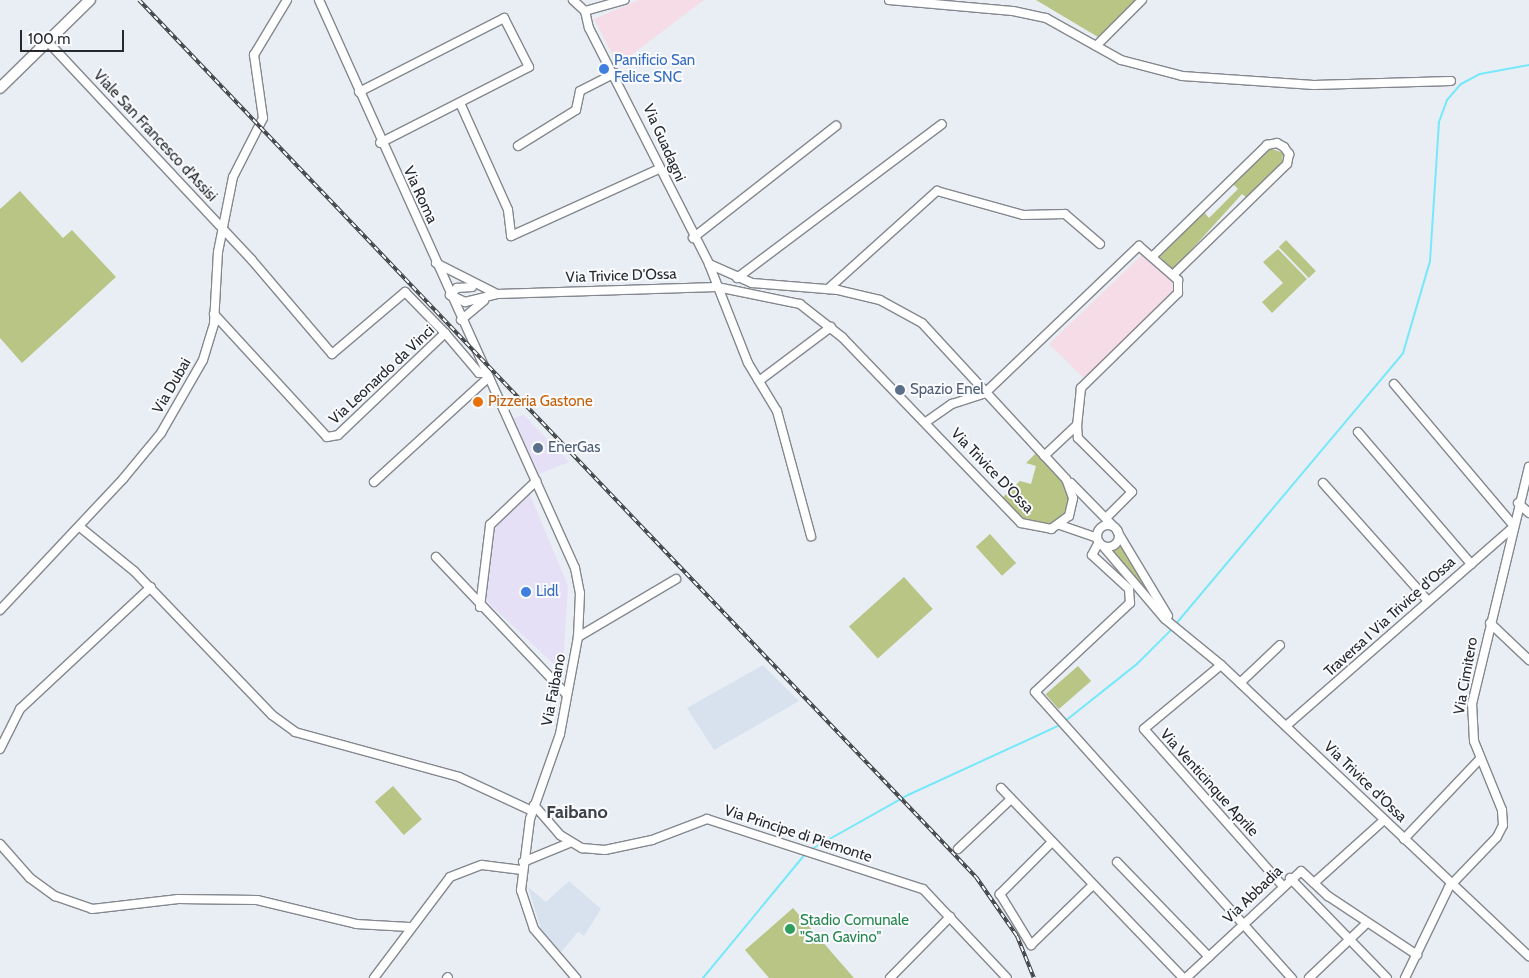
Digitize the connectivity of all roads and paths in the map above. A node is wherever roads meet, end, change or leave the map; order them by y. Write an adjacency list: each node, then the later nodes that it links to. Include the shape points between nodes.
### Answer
1 (90, 0): 9 (main road)
2 (287, 0): 21 (street, Via Dubai, via 254,55 263,118 232,177)
3 (319, 0): 14 (street, Via Roma)
4 (573, 0): 8 (street)
5 (624, 0): 8 (street)
6 (889, 0): 10 (street, via 1013,10 1046,18)
7 (1142, 0): 10 (street)
8 (586, 11): 11 (street, Via Guadagni, via 589,28)
9 (48, 41): 13 (main road); 21 (street, Viale San Francesco d'Assisi)
10 (1096, 46): 12 (street, via 1135,66 1182,76 1314,85)
11 (615, 72): 19 (street, via 580,91 576,110); 20 (street, Via Guadagni)
12 (1451, 81)
13 (0, 88)
14 (359, 92): 15 (street, via 504,18 529,67); 18 (street, Via Roma)
15 (460, 103): 18 (street); 20 (street, via 508,210 511,236)
16 (942, 124): 28 (street)
17 (836, 126): 22 (street)
18 (380, 143): 25 (street, Via Roma)
19 (518, 146)
20 (659, 169): 22 (street, Via Guadagni)
21 (222, 228): 35 (street, Via Dubai); 38 (street, Viale San Francesco d'Assisi, via 332,354 405,292)
22 (693, 238): 26 (street, Via Guadagni)
23 (1100, 244): 31 (street, via 1064,214 1023,215 938,190)
24 (1154, 255): 27 (street); 27 (street, via 1267,145 1277,142 1284,147 1289,154 1287,164); 42 (street, via 1139,246 1131,251)
25 (436, 263): 30 (street, Via Trivice D'Ossa); 33 (street, Via Roma)
26 (709, 264): 28 (street); 29 (street, Via Guadagni)
27 (1173, 275): 45 (street, via 1178,280 1178,293 1081,388)
28 (736, 278): 31 (street, via 786,289)
29 (717, 287): 32 (street, Via Trivice D'Ossa); 37 (street, Via Trivice D'Ossa, via 800,304); 40 (street, Via Guadagni)
30 (480, 289): 32 (street, Via Trivice D'Ossa); 33 (street, Via Trivice D'Ossa, via 465,286)
31 (828, 289): 42 (street, via 880,300 917,320)
32 (497, 294): 34 (street, Via Trivice D'Ossa)
33 (450, 295): 34 (street, Via Trivice D'Ossa, via 465,302); 36 (street, Via Roma)
34 (488, 298): 36 (street, Via Trivice D'Ossa)
35 (214, 314): 38 (street, Via Leonardo da Vinci, via 327,437 338,435); 58 (street, Via Dubai, via 203,360 184,396 161,433)
36 (461, 320): 39 (street, Via Roma)
37 (831, 327): 40 (street); 44 (street, Via Trivice D'Ossa)
38 (445, 333): 39 (street, Via Leonardo da Vinci, via 479,373)
39 (487, 376): 43 (street, Via Roma); 51 (street)
40 (759, 381): 60 (street, Via Guadagni, via 777,411)
41 (1394, 384): 57 (street)
42 (985, 393): 44 (street, via 952,404); 47 (street)
43 (498, 400): 50 (street, Via Faibano)
44 (926, 422): 56 (street, Via Trivice D'Ossa, via 1021,523 1044,530)
45 (1077, 425): 47 (street); 55 (street, via 1078,438 1132,492)
46 (1358, 432): 63 (street)
47 (1044, 456): 49 (street)
48 (1529, 467): 53 (street, Via Cimitero)
49 (1066, 479): 55 (street); 56 (street, via 1073,504)
50 (536, 481): 67 (street, via 490,525); 71 (street, Via Faibano, via 575,568 580,593)
51 (374, 482)
52 (1323, 484): 66 (street)
53 (1518, 503): 54 (street); 57 (street, Via Cimitero)
54 (1529, 514)
55 (1106, 518): 59 (street)
56 (1060, 525): 61 (street)
57 (1512, 527): 63 (street, Traversa I Via Trivice d'Ossa); 70 (street, Via Cimitero)
58 (81, 528): 65 (street); 68 (street, Via Dubai)
59 (1116, 529): 61 (street, via 1115,543); 61 (street, via 1103,526); 69 (street)
60 (810, 536)
61 (1100, 542): 69 (street); 98 (street, via 1092,555 1129,589 1130,603 1035,692)
62 (436, 557): 67 (street)
63 (1471, 564): 66 (street, Traversa I Via Trivice d'Ossa)
64 (676, 580): 71 (street)
65 (151, 587): 78 (street, via 20,709); 82 (street, via 272,714 295,732 458,778)
66 (1428, 602): 77 (street, Traversa I Via Trivice d'Ossa)
67 (480, 607): 76 (street)
68 (0, 610)
69 (1166, 618): 74 (street, Via Trivice d'Ossa)
70 (1490, 623): 73 (street); 79 (street, Via Cimitero, via 1472,704)
71 (578, 637): 76 (street, Via Faibano)
72 (1280, 645): 75 (street)
73 (1529, 660)
74 (1221, 665): 75 (street, Via Trivice d'Ossa); 95 (street, Via Venticinque Aprile, via 1144,730)
75 (1240, 683): 77 (street, Via Trivice d'Ossa)
76 (567, 695): 82 (street, Via Faibano, via 560,734)
77 (1286, 726): 83 (street, Via Trivice d'Ossa)
78 (0, 749)
79 (1480, 759): 84 (street); 93 (street, Via Cimitero, via 1502,810 1503,825 1498,837)
80 (1001, 788): 81 (street)
81 (1011, 799): 85 (street); 88 (street)
82 (533, 808): 86 (street); 90 (street, Via Faibano)
83 (1384, 820): 84 (street, Via Trivice d'Ossa); 92 (street)
84 (1404, 839): 93 (street, Via Trivice d'Ossa)
85 (1052, 842): 94 (street); 94 (street, via 1000,894 1031,945)
86 (569, 843): 90 (street); 96 (street, Via Principe di Piemonte, via 605,850 652,840 707,819 923,889)
87 (0, 844): 99 (street, via 30,878 55,896 92,909 178,899 257,900 356,924)
88 (958, 848)
89 (1117, 862): 103 (street)
90 (523, 866): 99 (street, via 482,865 460,872 437,890); 106 (street, Via Faibano, via 526,916)
91 (1293, 875): 92 (street, Via Abbadia); 95 (street, Via Abbadia); 100 (street)
92 (1314, 883): 97 (street, Via Abbadia)
93 (1453, 884): 101 (street, Via Cimitero); 102 (street, Via Trivice d'Ossa)
94 (1093, 885): 108 (street)
95 (1282, 885): 98 (street, Via Abbadia)
96 (950, 917): 104 (street, Via Principe di Piemonte); 107 (street)
97 (1367, 923): 100 (street); 101 (street, Via Abbadia)
98 (1242, 925): 103 (street, Via Abbadia); 109 (street)
99 (409, 927): 105 (street)
100 (1350, 939): 110 (street); 111 (street)
101 (1417, 955): 112 (street, Via Cimitero)
102 (1529, 956)
103 (1209, 957): 108 (street, Via Abbadia)
104 (1005, 977)
105 (374, 978)
106 (576, 978)
107 (890, 978)
108 (1184, 978)
109 (1292, 978)
110 (1309, 978)
111 (1387, 978)
112 (1405, 978)

